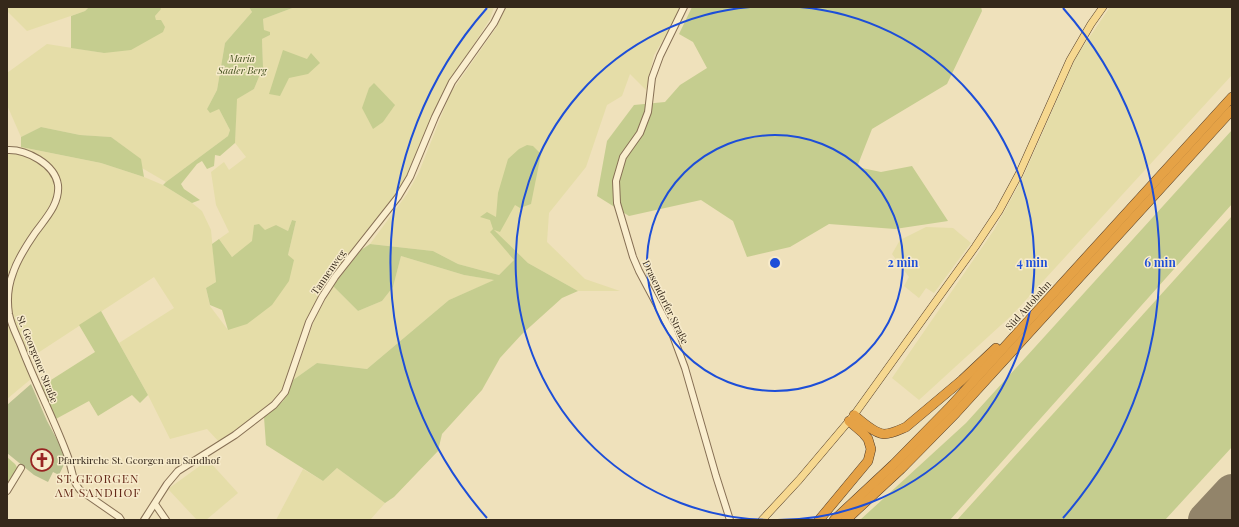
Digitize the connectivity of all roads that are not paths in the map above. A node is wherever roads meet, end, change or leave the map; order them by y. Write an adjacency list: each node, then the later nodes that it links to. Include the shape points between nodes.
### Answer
1 (502, 7): 11 (street, Tannenweg, via 452,82 410,177 398,197 322,297 309,322 285,392 274,405 235,435 178,471)
2 (684, 7): 16 (street, Drasendorfer Straße, via 652,78 648,112 640,133 623,157 616,181 617,203 635,262 672,333 685,368)
3 (1103, 7): 8 (main road, via 1070,60 1019,174 999,211)
4 (1232, 98): 7 (highway, Süd Autobahn)
5 (1232, 110): 20 (highway, Süd Autobahn, via 956,413)
6 (7, 150): 12 (street, St. Georgener Straße, via 16,150 37,158 47,166 58,185 56,200 50,214 22,252 12,274 8,296 9,316 68,458 76,486)
7 (1024, 326): 8 (highway, via 906,427 884,434); 19 (highway, Süd Autobahn, via 926,432)
8 (851, 418): 17 (main road); 18 (highway, via 868,439 871,449 868,461)
9 (21, 468): 10 (street)
10 (7, 491)
11 (155, 504): 13 (street); 14 (street, Tannenweg); 15 (street)
12 (121, 520)
13 (140, 520)
14 (144, 520)
15 (166, 520)
16 (730, 520)
17 (762, 520)
18 (819, 520)
19 (834, 520)
20 (846, 520)

